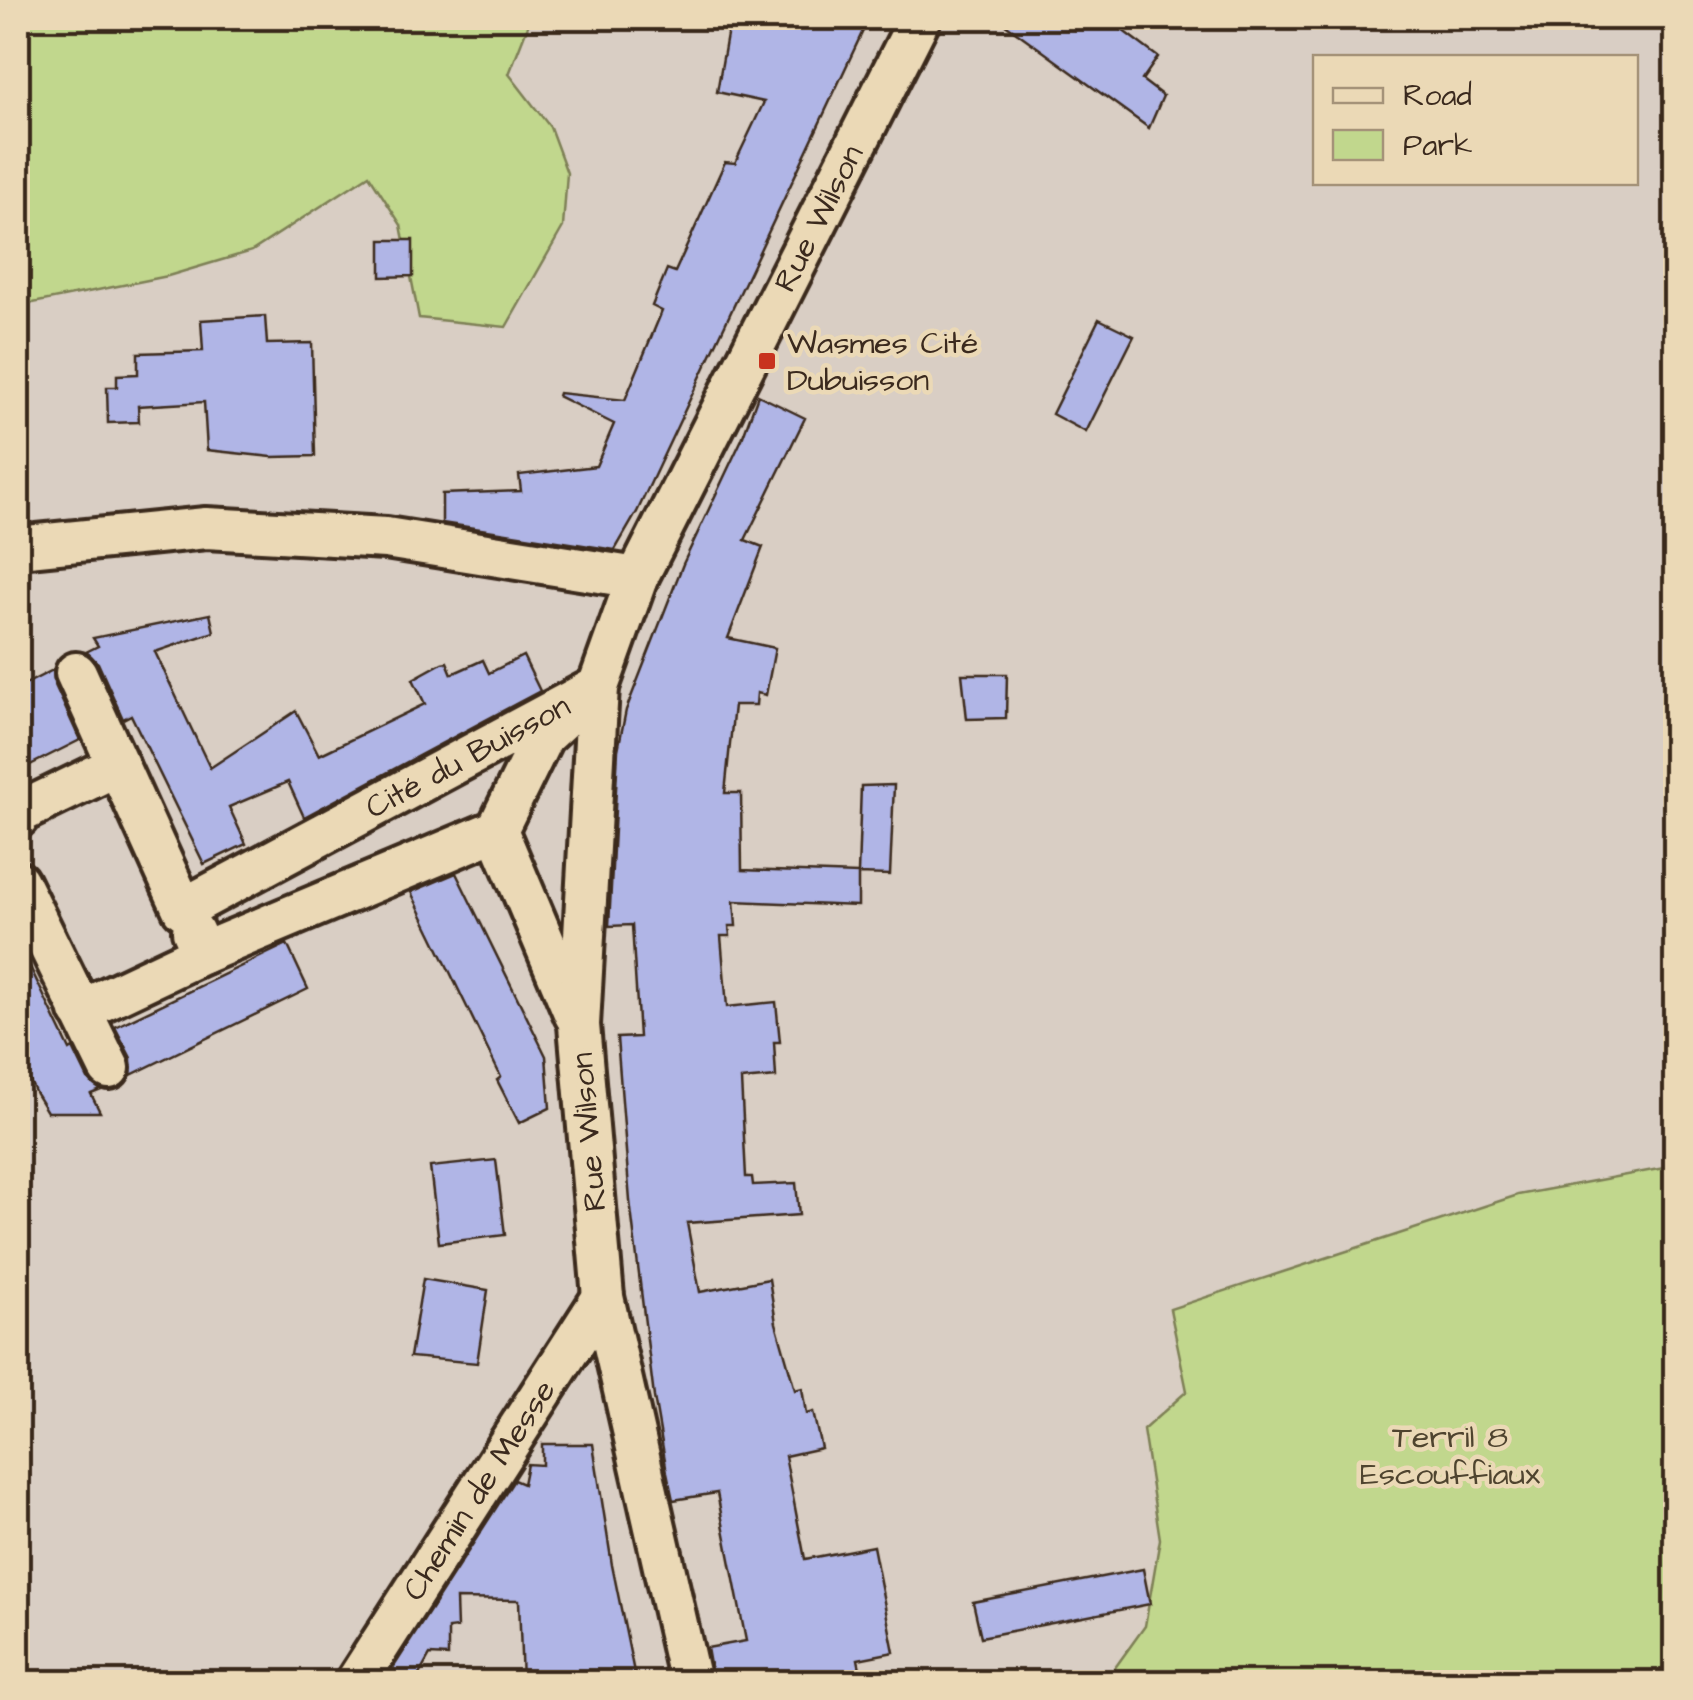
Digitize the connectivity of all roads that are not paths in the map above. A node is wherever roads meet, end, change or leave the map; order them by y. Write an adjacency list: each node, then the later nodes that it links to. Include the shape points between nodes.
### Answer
1 (920, 18): 3 (street, Rue Wilson)
2 (18, 546): 3 (street, via 206,528 266,531 386,538)
3 (637, 578): 5 (street, Rue Wilson)
4 (76, 673): 6 (street)
5 (598, 687): 8 (street, Cité du Buisson, via 543,736); 10 (street, Cité du Buisson); 13 (street, Rue Wilson)
6 (118, 765): 7 (street); 10 (street)
7 (19, 814)
8 (497, 830): 11 (street); 13 (street)
9 (18, 882): 12 (street)
10 (183, 909): 11 (street)
11 (203, 954): 12 (street)
12 (80, 1010): 14 (street)
13 (580, 1026): 15 (street, Rue Wilson)
14 (109, 1068)
15 (603, 1297): 16 (street, Chemin de Messe); 17 (street, Rue Wilson)
16 (356, 1682)
17 (690, 1682)

